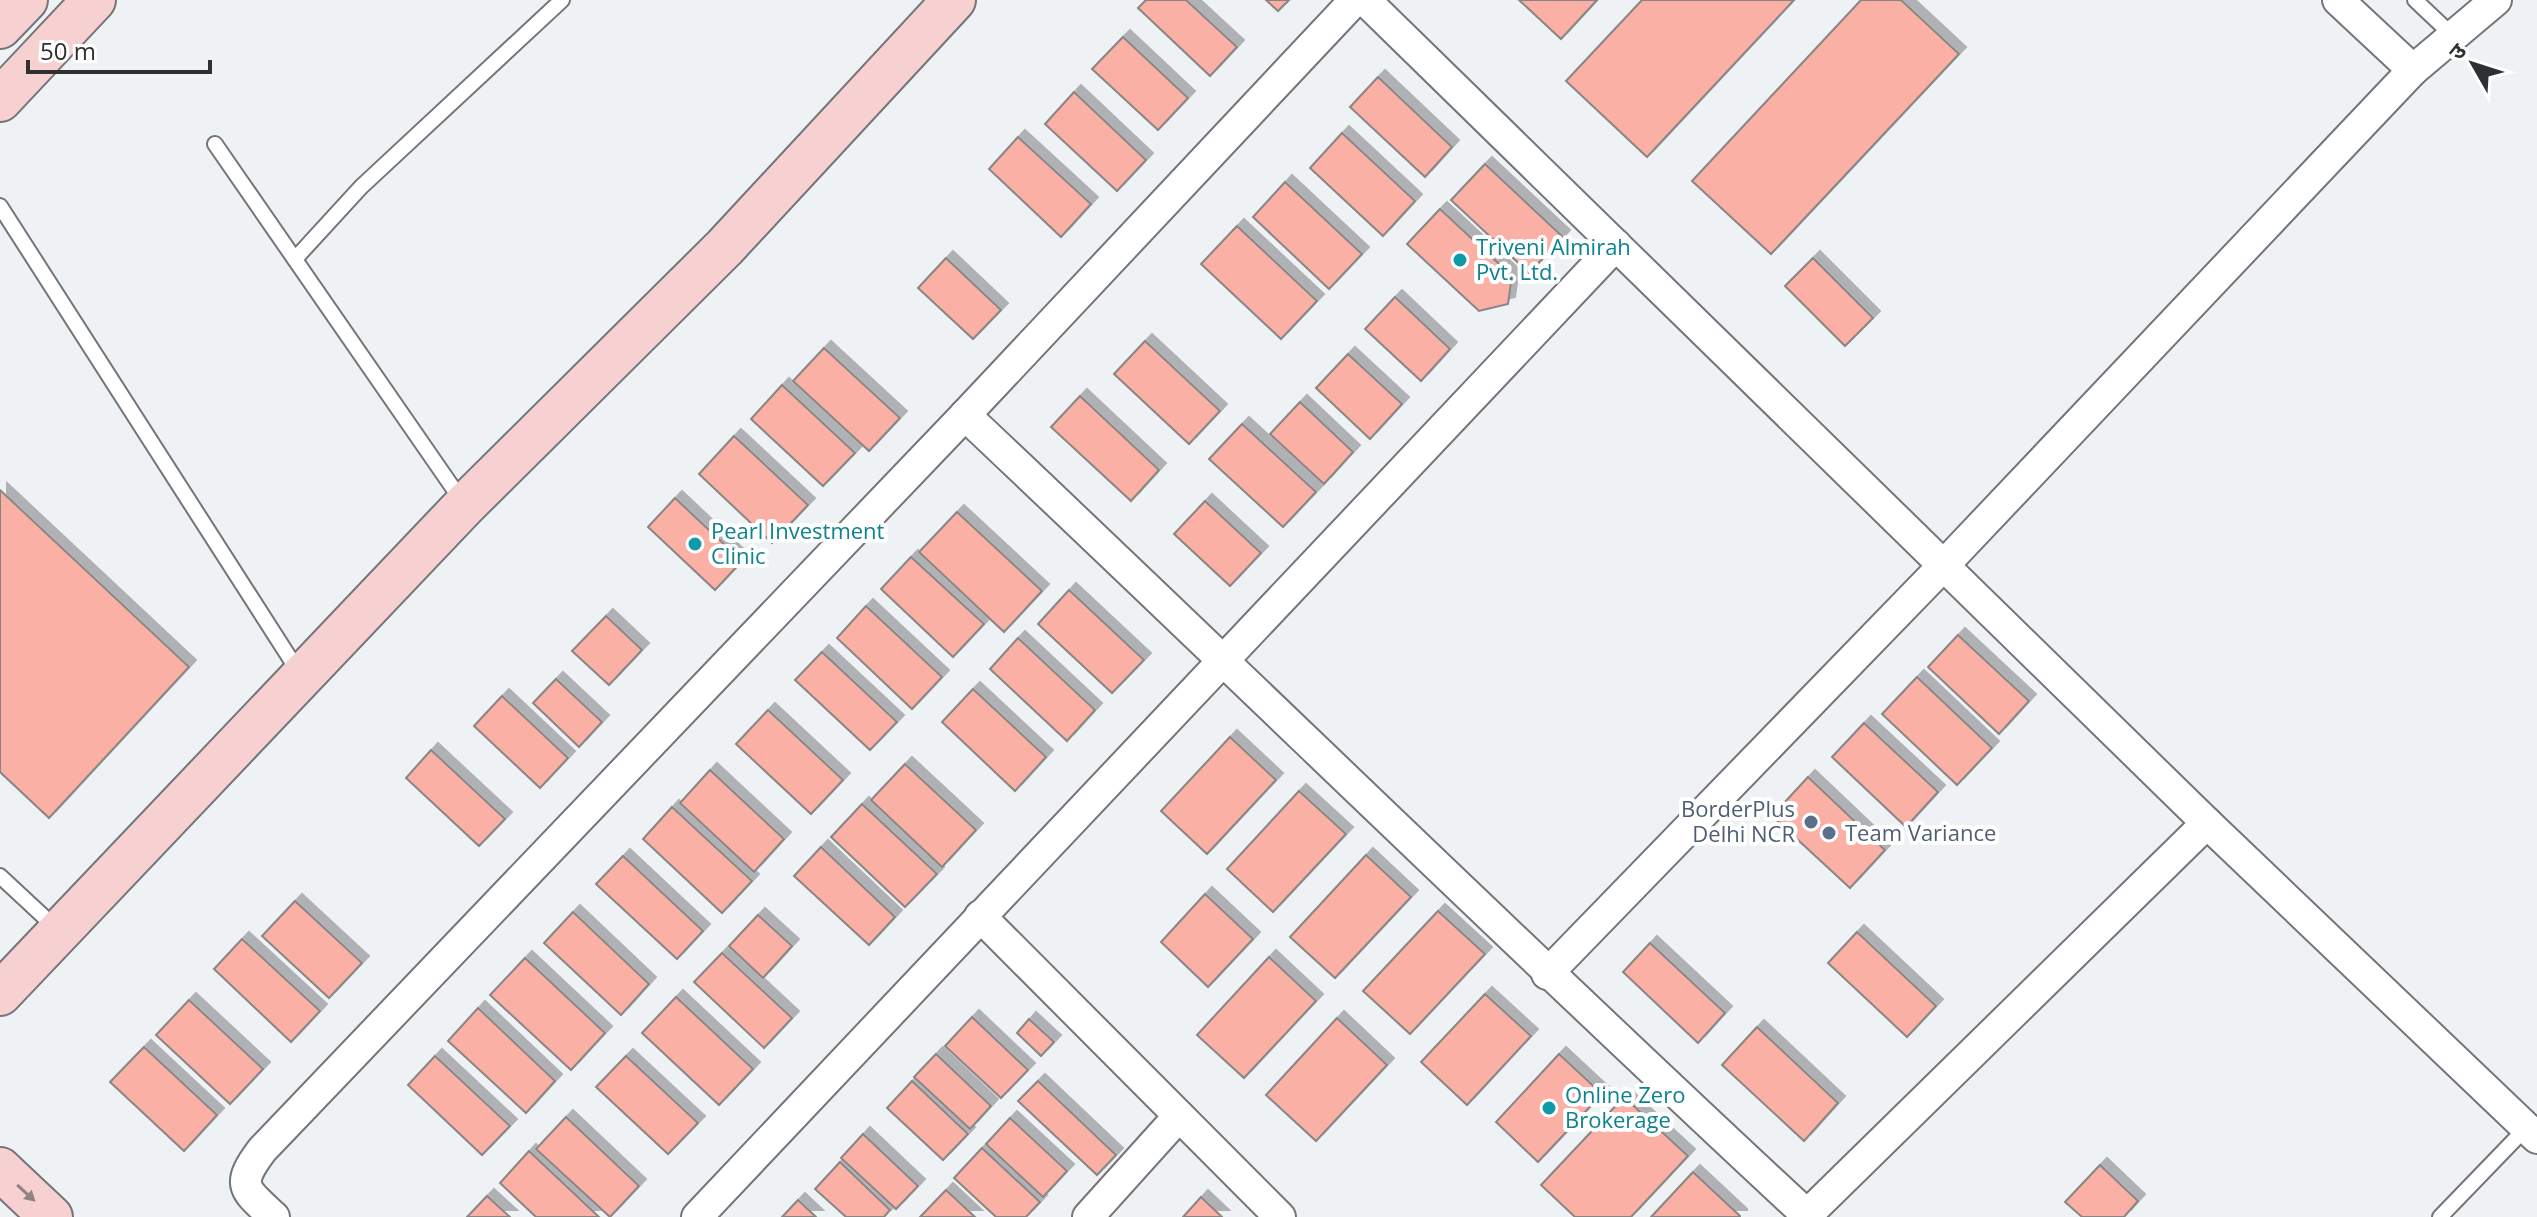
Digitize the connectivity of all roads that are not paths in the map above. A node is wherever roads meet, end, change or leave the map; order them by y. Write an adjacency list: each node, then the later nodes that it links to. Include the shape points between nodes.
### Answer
1 (26, 0): 11 (street)
2 (94, 0): 14 (street)
3 (562, 0): 18 (lane, via 361,187)
4 (954, 0): 20 (street, via 725,247)
5 (1355, 0): 19 (street)
6 (1365, 0): 17 (street)
7 (2338, 0): 13 (street)
8 (2415, 0): 12 (lane)
9 (2476, 0): 12 (street)
10 (2496, 0): 12 (street)
11 (0, 27)
12 (2452, 35): 13 (street)
13 (2413, 70): 21 (street)
14 (0, 100)
15 (215, 144): 18 (lane)
16 (0, 206): 23 (lane)
17 (1616, 245): 21 (street); 22 (street)
18 (295, 259): 20 (lane)
19 (965, 415): 22 (street); 37 (street, via 262,1150 247,1169 245,1184)
20 (465, 505): 23 (street)
21 (1943, 566): 24 (street); 28 (street)
22 (1225, 660): 26 (street); 28 (street)
23 (301, 675): 27 (street)
24 (2207, 823): 31 (street); 34 (street)
25 (0, 876): 27 (lane)
26 (980, 916): 30 (street); 38 (street)
27 (58, 930): 29 (street)
28 (1547, 974): 34 (street)
29 (0, 994)
30 (1179, 1116): 39 (street); 40 (street)
31 (2532, 1133): 41 (lane)
32 (0, 1169): 36 (street, one-way to 36)
33 (0, 1207): 35 (street)
34 (1806, 1216)
35 (11, 1217)
36 (51, 1217)
37 (274, 1217)
38 (697, 1217)
39 (1088, 1217)
40 (1280, 1217)
41 (2440, 1217)

